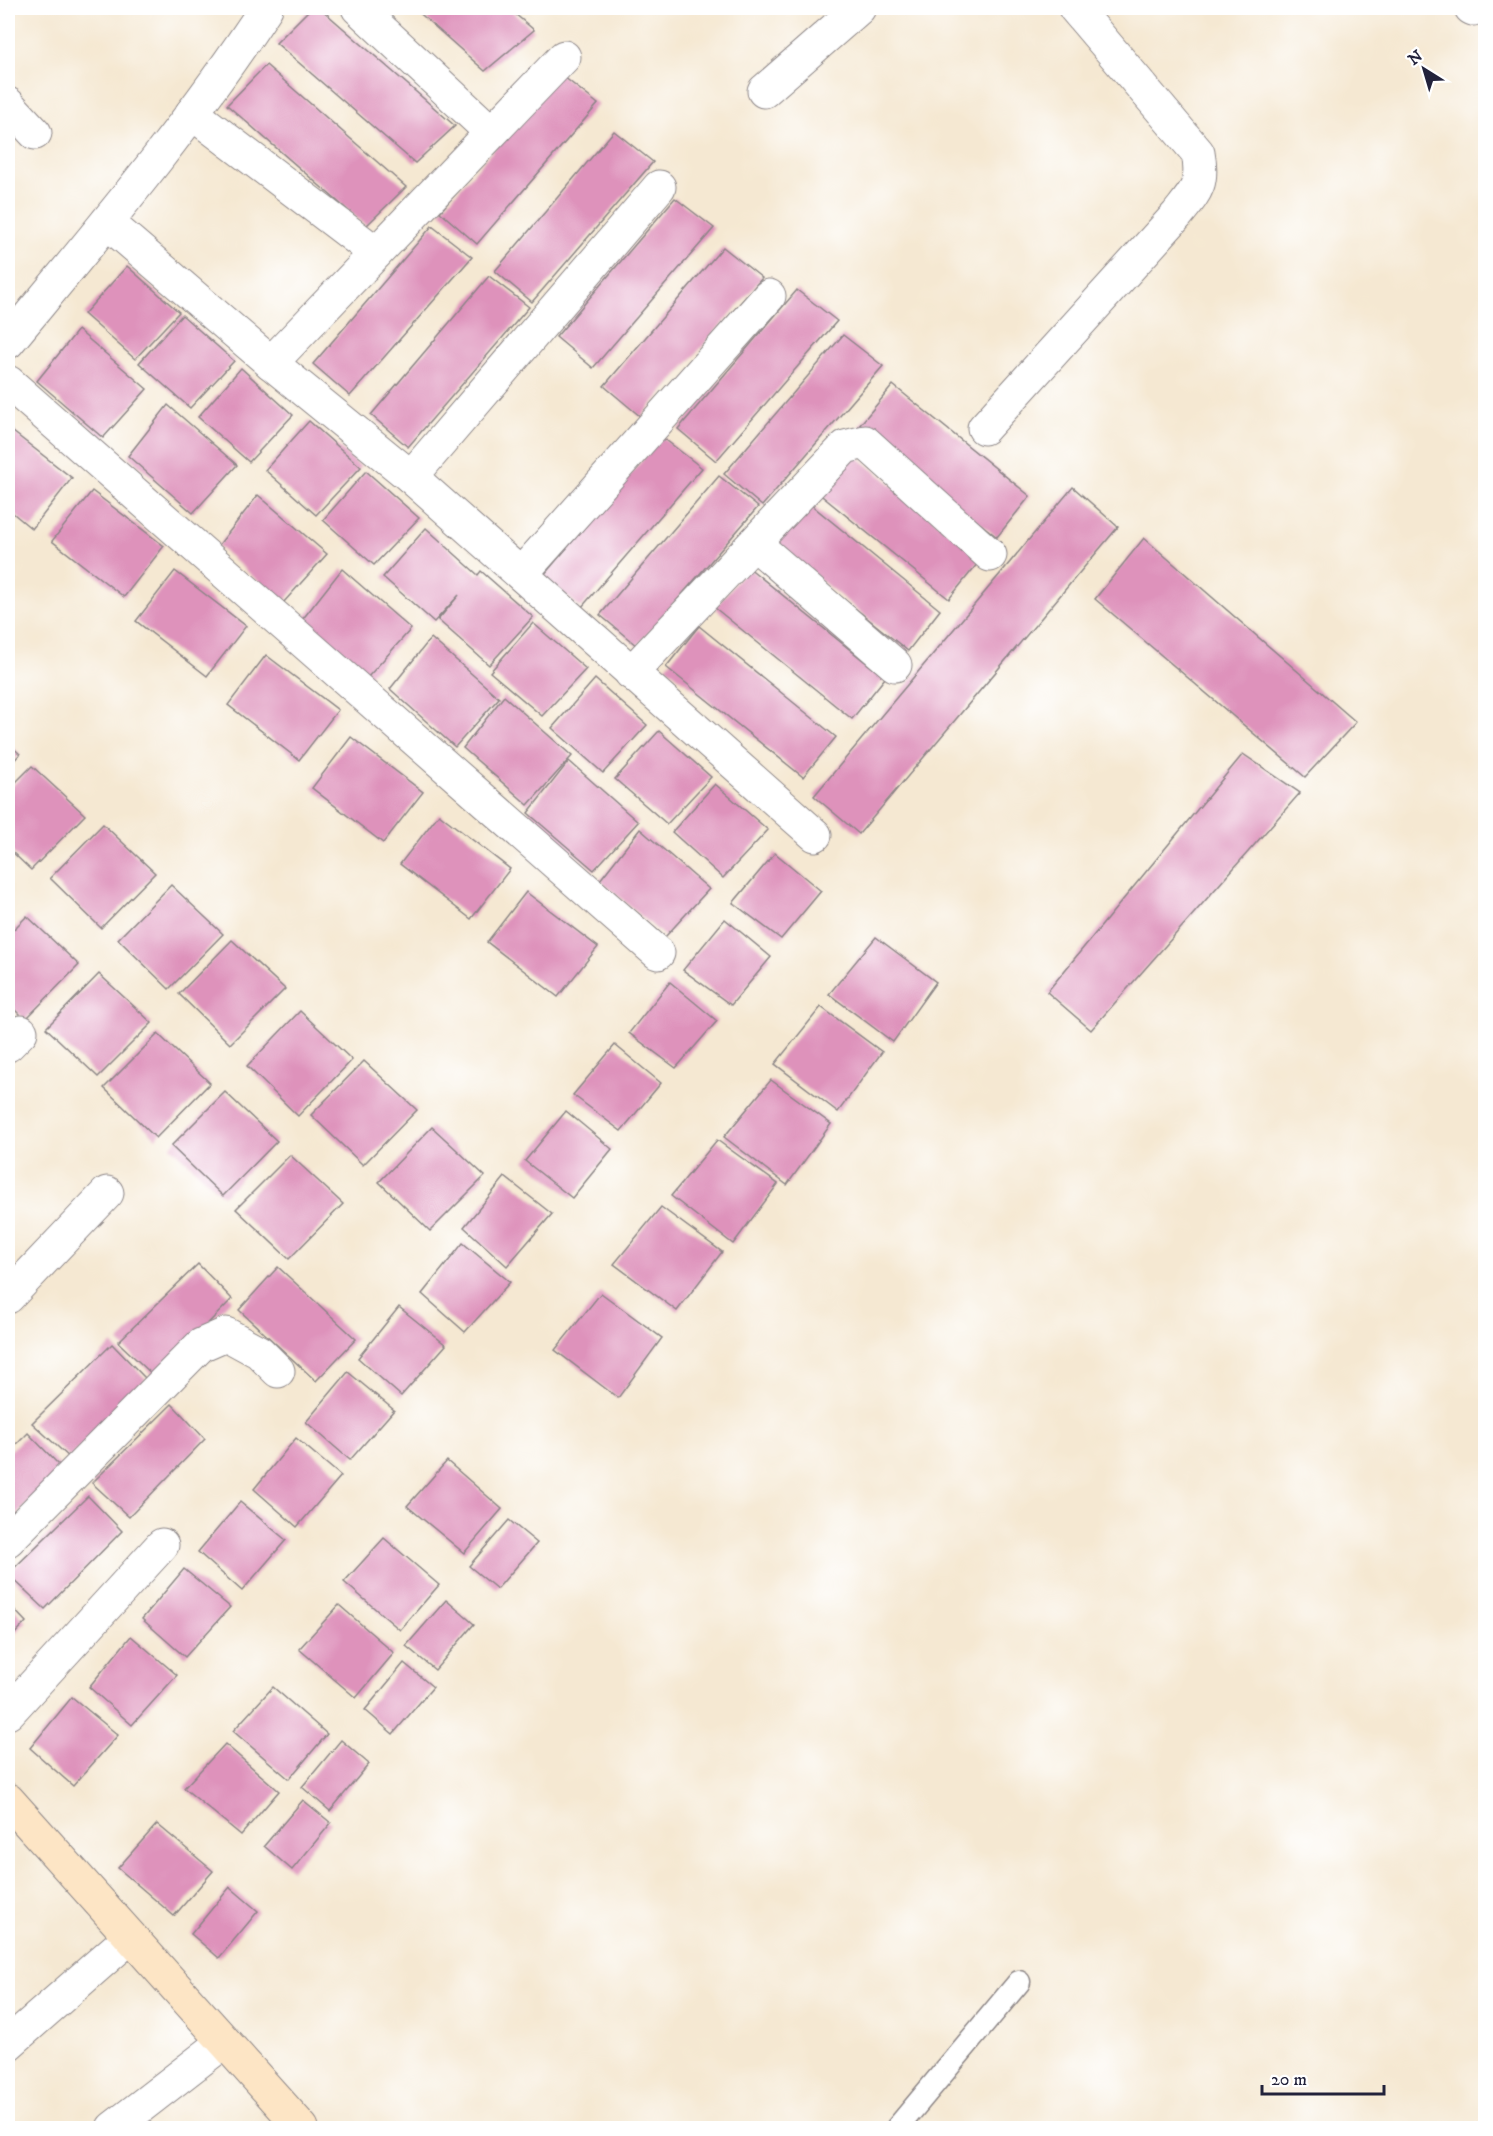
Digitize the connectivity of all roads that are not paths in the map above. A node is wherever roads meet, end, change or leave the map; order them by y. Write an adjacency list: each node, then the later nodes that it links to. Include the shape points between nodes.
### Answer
1 (358, 8): 9 (street)
2 (859, 8): 6 (street)
3 (1075, 8): 18 (street, via 1198,153 1202,174 1194,193 1177,215)
4 (252, 14): 8 (street)
5 (564, 57): 9 (street)
6 (764, 91)
7 (8, 104): 10 (street)
8 (192, 113): 12 (street); 13 (street)
9 (491, 132): 13 (street)
10 (35, 133)
11 (659, 187): 19 (street)
12 (107, 222): 15 (street); 16 (street)
13 (376, 253): 16 (street)
14 (769, 297): 22 (street)
15 (8, 342)
16 (271, 363): 19 (street)
17 (8, 382): 26 (street)
18 (984, 428)
19 (411, 477): 22 (street)
20 (755, 544): 21 (street, via 844,447 865,442); 23 (street); 24 (street)
21 (990, 555)
22 (521, 574): 24 (street)
23 (895, 665)
24 (631, 674): 25 (street)
25 (815, 835)
26 (658, 953)
27 (108, 1193): 28 (street)
28 (8, 1297)
29 (278, 1371): 30 (street, via 259,1352 226,1334 201,1345)
30 (8, 1540)
31 (162, 1545): 32 (street)
32 (8, 1713)
33 (8, 1800): 34 (street)
34 (130, 1937): 36 (street); 37 (street)
35 (1020, 1982): 40 (lane)
36 (224, 2042): 38 (street); 39 (street)
37 (8, 2044)
38 (113, 2128)
39 (302, 2128)
40 (897, 2128)

